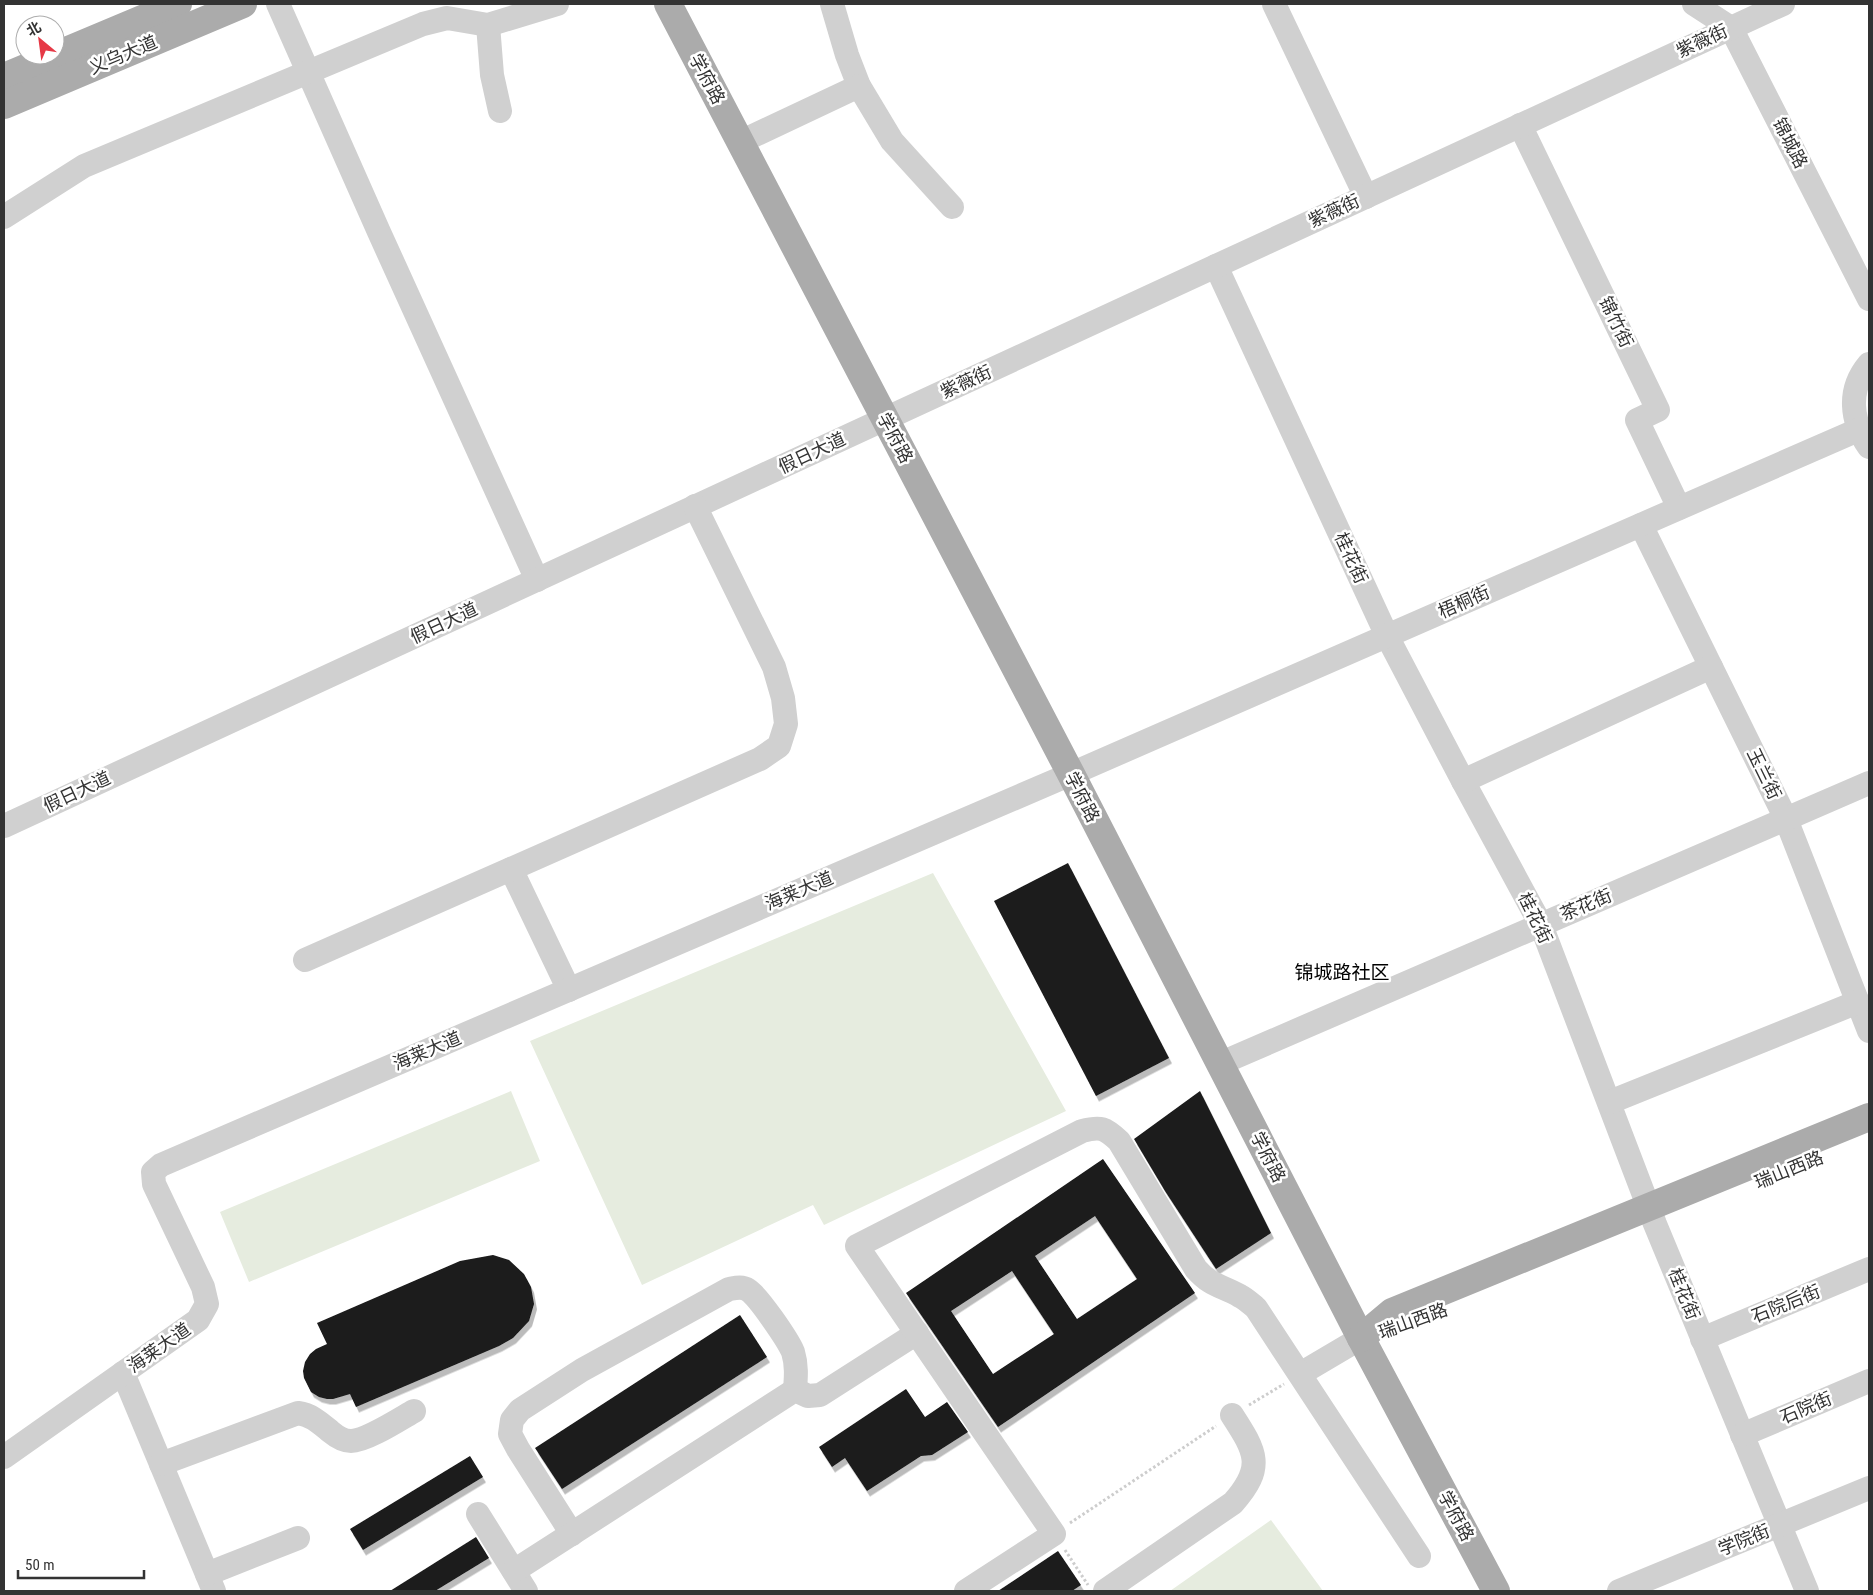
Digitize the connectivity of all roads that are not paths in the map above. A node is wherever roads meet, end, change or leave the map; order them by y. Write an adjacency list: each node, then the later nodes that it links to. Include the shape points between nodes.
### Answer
1 (178, 4): 13 (main road, 义乌大道)
2 (243, 4): 15 (main road, 义乌大道)
3 (278, 4): 12 (street)
4 (557, 4): 10 (street)
5 (668, 4): 18 (main road, 学府路)
6 (832, 4): 14 (street)
7 (1274, 4): 19 (street)
8 (1694, 4): 11 (street, 锦城路)
9 (1783, 4): 11 (street, 紫薇街)
10 (488, 25): 12 (street, via 447,18 423,24); 16 (street, via 492,75)
11 (1731, 28): 17 (street, 紫薇街); 23 (street, 锦城路)
12 (308, 72): 21 (street, via 84,166); 30 (street)
13 (4, 77)
14 (859, 86): 18 (street); 20 (street, via 892,141)
15 (4, 105)
16 (500, 111)
17 (1520, 126): 19 (street, 紫薇街); 28 (street, 锦竹街, via 1658,410 1637,420)
18 (740, 142): 25 (main road, 学府路)
19 (1366, 197): 22 (street, 紫薇街)
20 (952, 207)
21 (4, 217)
22 (1216, 266): 25 (street, 紫薇街); 31 (street, 桂花街)
23 (1869, 298)
24 (1869, 364): 26 (street, via 1855,390 1854,410)
25 (885, 419): 27 (street, 假日大道); 33 (main road, 学府路)
26 (1864, 438): 28 (street, 梧桐街)
27 (696, 506): 30 (street, 假日大道); 38 (street, via 774,667 786,724 779,746 760,759)
28 (1679, 508): 29 (street, 梧桐街)
29 (1641, 525): 31 (street, 梧桐街); 32 (street, 玉兰街)
30 (537, 580): 37 (street, 假日大道)
31 (1387, 636): 33 (street, 梧桐街); 34 (street, 桂花街)
32 (1711, 667): 34 (street); 36 (street, 玉兰街)
33 (1070, 774): 41 (street, 海莱大道); 44 (main road, 学府路)
34 (1462, 781): 39 (street, 桂花街)
35 (1869, 783): 36 (street, 茶花街)
36 (1786, 819): 39 (street, 茶花街); 42 (street, 玉兰街)
37 (4, 826)
38 (511, 869): 40 (street); 41 (street)
39 (1541, 925): 44 (street, 茶花街); 45 (street, 桂花街)
40 (305, 960)
41 (569, 990): 53 (street, 海莱大道, via 161,1165 153,1172 154,1184 207,1304 198,1320)
42 (1858, 1002): 43 (street, 玉兰街); 45 (street)
43 (1869, 1031)
44 (1219, 1064): 51 (main road, 学府路)
45 (1610, 1102): 48 (street, 桂花街)
46 (1869, 1117): 48 (main road, 瑞山西路)
47 (1869, 1138): 48 (main road, 瑞山西路)
48 (1652, 1216): 51 (main road, 瑞山西路, via 1399,1328); 52 (street, 桂花街)
49 (1869, 1269): 52 (street, 石院后街)
50 (917, 1333): 54 (street, via 857,1246 1082,1132 1098,1127 1119,1141 1196,1269 1212,1284 1242,1296 1256,1308); 56 (street, via 820,1395 808,1396); 71 (street, via 1054,1534)
51 (1361, 1338): 54 (street); 73 (main road, 学府路)
52 (1702, 1339): 59 (street, 桂花街)
53 (123, 1373): 60 (street, 海莱大道); 61 (street)
54 (1300, 1374): 67 (street)
55 (1869, 1381): 59 (street, 石院街)
56 (795, 1390): 65 (street); 65 (street, via 797,1370 792,1351 758,1298 747,1289 738,1287 582,1370 520,1410 512,1420 510,1434)
57 (414, 1411): 61 (street, via 364,1438 352,1441 337,1437 307,1414 298,1413)
58 (1232, 1415): 72 (street, via 1253,1453 1253,1470 1246,1489 1233,1504)
59 (1742, 1435): 64 (street, 桂花街)
60 (4, 1457)
61 (161, 1464): 69 (street)
62 (1869, 1488): 64 (street, 学院街)
63 (478, 1514): 68 (street)
64 (1780, 1525): 74 (street, 学院街); 75 (street, 桂花街)
65 (572, 1534): 68 (street)
66 (298, 1538): 69 (street)
67 (1419, 1556)
68 (514, 1571): 70 (street)
69 (210, 1583)
70 (526, 1591)
71 (966, 1591)
72 (1105, 1591)
73 (1496, 1591)
74 (1619, 1591)
75 (1807, 1591)

